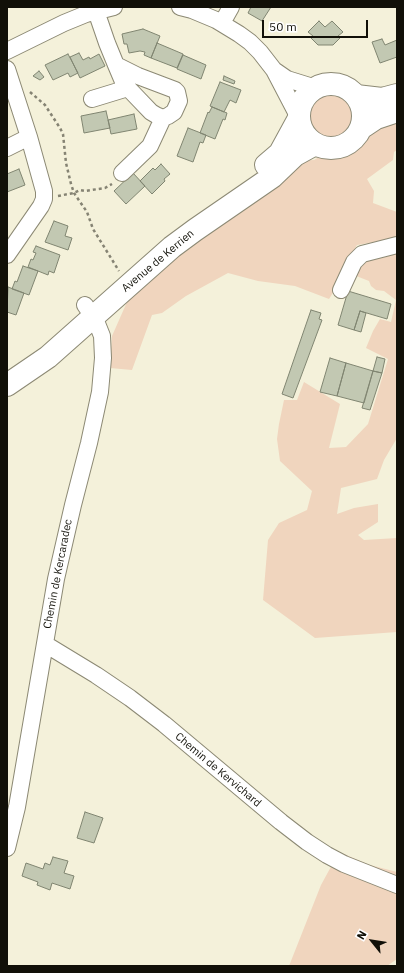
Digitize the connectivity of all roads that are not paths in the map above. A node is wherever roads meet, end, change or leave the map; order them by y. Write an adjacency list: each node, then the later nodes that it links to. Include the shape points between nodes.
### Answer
1 (114, 7): 4 (street)
2 (180, 7): 5 (street)
3 (231, 7): 5 (street)
4 (96, 11): 6 (street, via 64,23); 7 (street)
5 (222, 23): 9 (street, via 250,42)
6 (7, 51)
7 (116, 65): 10 (street); 16 (street, via 177,92 179,101 174,112)
8 (7, 70): 19 (street)
9 (274, 70): 11 (street, via 287,79); 17 (street)
10 (128, 88): 14 (street); 16 (street, via 151,112)
11 (316, 88): 13 (main road, via 324,84 333,84 350,90); 17 (main road, via 303,99)
12 (397, 95): 13 (main road, via 382,99)
13 (356, 96): 18 (main road, via 363,112)
14 (92, 99)
15 (397, 111): 18 (main road, via 376,118)
16 (163, 118): 22 (street, via 150,146)
17 (298, 118): 20 (main road, via 305,135); 26 (main road, Avenue de Kerrien, via 282,150 274,159 156,242 120,273)
18 (361, 128): 20 (main road, via 347,144 337,148)
19 (29, 137): 21 (street); 24 (street, via 42,182 44,199 38,212)
20 (315, 144): 26 (main road, Avenue de Kerrien, via 172,247)
21 (7, 148)
22 (122, 173)
23 (397, 246): 25 (street, via 362,254 354,262)
24 (7, 255)
25 (341, 290)
26 (90, 311): 27 (main road, Avenue de Kerrien); 28 (main road, Avenue de Kerrien, via 48,357); 29 (street, Chemin de Kercaradec, via 100,329 104,345 100,392 56,579)
27 (7, 377)
28 (7, 385)
29 (45, 644): 30 (street, Chemin de Kercaradec, via 17,807); 31 (street, Chemin de Kervichard, via 130,698 307,842 344,864)
30 (7, 848)
31 (397, 885)

